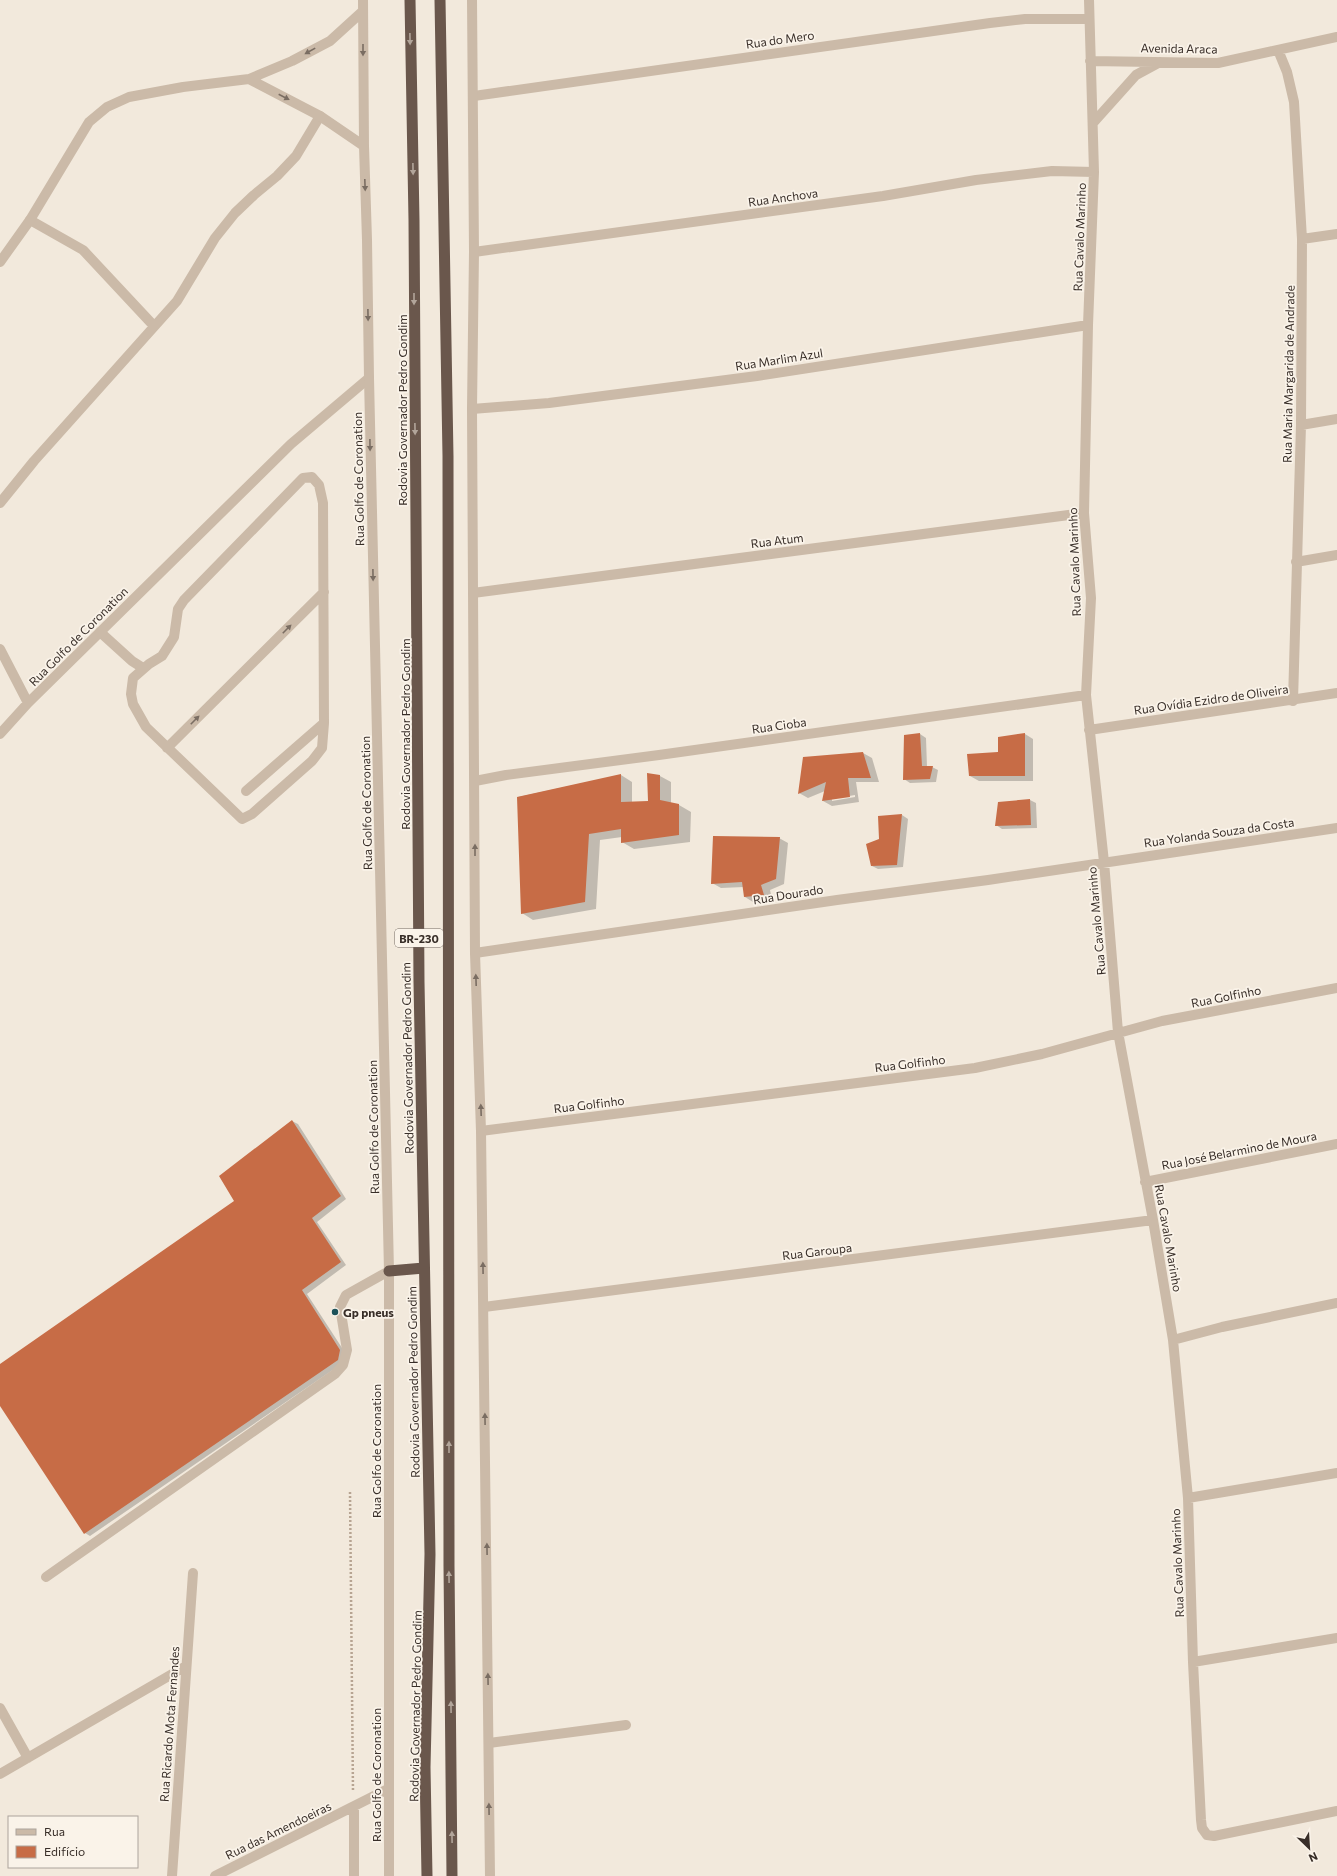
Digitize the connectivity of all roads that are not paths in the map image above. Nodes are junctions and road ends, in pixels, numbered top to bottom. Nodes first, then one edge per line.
1 (363, 0) edge
2 (410, 0) edge
3 (440, 0) edge
4 (472, 0) edge
5 (1089, 0) edge
6 (363, 11) junction
7 (1089, 19) junction
8 (1337, 38) edge
9 (1278, 50) junction
10 (1090, 61) junction
11 (1162, 61) junction
12 (249, 79) junction
13 (474, 96) junction
14 (320, 116) junction
15 (1093, 122) junction
16 (364, 146) junction
17 (1094, 172) junction
18 (30, 220) junction
19 (1337, 234) edge
20 (1302, 239) junction
21 (474, 252) junction
22 (0, 262) edge
23 (1088, 325) junction
24 (154, 326) junction
25 (369, 378) junction
26 (472, 409) junction
27 (1337, 419) edge
28 (1301, 425) junction
29 (0, 503) edge
30 (1084, 513) junction
31 (1337, 555) edge
32 (1296, 562) junction
33 (324, 592) junction
34 (473, 593) junction
35 (100, 632) junction
36 (0, 649) edge
37 (143, 668) junction
38 (1337, 693) edge
39 (1086, 695) junction
40 (1293, 701) junction
41 (28, 703) junction
42 (324, 723) junction
43 (1089, 730) junction
44 (0, 734) edge
45 (167, 748) junction
46 (475, 781) junction
47 (246, 791) dead end
48 (1337, 828) edge
49 (1104, 862) junction
50 (475, 953) junction
51 (1337, 988) edge
52 (1118, 1032) junction
53 (481, 1131) junction
54 (1337, 1144) edge
55 (1145, 1182) junction
56 (1153, 1220) junction
57 (424, 1268) junction
58 (389, 1271) junction
59 (1337, 1303) edge
60 (484, 1307) junction
61 (1173, 1340) junction
62 (1337, 1473) edge
63 (1188, 1498) junction
64 (193, 1573) dead end
65 (46, 1577) dead end
66 (1337, 1638) edge
67 (1193, 1662) junction
68 (186, 1666) junction
69 (0, 1708) edge
70 (626, 1725) dead end
71 (489, 1742) junction
72 (28, 1758) junction
73 (0, 1774) edge
74 (388, 1789) junction
75 (354, 1807) junction
76 (1337, 1811) edge
77 (172, 1876) edge
78 (215, 1876) edge
79 (354, 1876) edge
80 (389, 1876) edge
81 (427, 1876) edge
82 (452, 1876) edge
83 (490, 1876) edge

1 - 6 street, Rua Golfo de Coronation
2 -> 57 highway, Rodovia Governador Pedro Gondim / BR-230
82 -> 3 highway, BR-230
4 - 13 street
5 - 7 street, Rua Cavalo Marinho
6 -> 12 street
6 -> 16 street, Rua Golfo de Coronation
7 - 10 street, Rua Cavalo Marinho
7 - 13 street, Rua do Mero
8 - 9 street, Avenida Araca
9 - 11 street, Avenida Araca
9 - 20 street, Rua Maria Margarida de Andrade
10 - 11 street, Avenida Araca
10 - 15 street, Rua Cavalo Marinho
11 - 15 street
12 -> 14 street
12 - 18 street
13 - 21 street
14 - 16 street
14 - 24 street
15 - 17 street, Rua Cavalo Marinho
16 -> 25 street, Rua Golfo de Coronation
17 - 21 street, Rua Anchova
17 - 23 street, Rua Cavalo Marinho
18 - 22 street
18 - 24 street
19 - 20 street
20 - 28 street, Rua Maria Margarida de Andrade
21 - 26 street
23 - 26 street, Rua Marlim Azul
23 - 30 street, Rua Cavalo Marinho
24 - 29 street
25 - 35 street, Rua Golfo de Coronation
25 -> 58 street, Rua Golfo de Coronation
26 - 34 street
27 - 28 street
28 - 32 street, Rua Maria Margarida de Andrade
30 - 34 street, Rua Atum
30 - 39 street, Rua Cavalo Marinho
31 - 32 street
32 - 40 street, Rua Maria Margarida de Andrade
33 - 37 street
33 - 42 street
45 -> 33 street
34 - 46 street
35 - 37 street
35 - 41 street, Rua Golfo de Coronation
36 - 41 street
37 - 45 street
38 - 40 street, Rua Ovídia Ezidro de Oliveira
39 - 43 street, Rua Cavalo Marinho
39 - 46 street, Rua Cioba
40 - 43 street, Rua Ovídia Ezidro de Oliveira
41 - 44 street, Rua Golfo de Coronation
42 - 45 street
42 - 47 street
43 - 49 street, Rua Cavalo Marinho
50 -> 46 street
48 - 49 street, Rua Yolanda Souza da Costa
49 - 50 street, Rua Dourado
49 - 52 street, Rua Cavalo Marinho
53 -> 50 street
51 - 52 street, Rua Golfinho
52 - 53 street, Rua Golfinho
52 - 55 street, Rua Cavalo Marinho
60 -> 53 street
54 - 55 street, Rua José Belarmino de Moura
55 - 56 street, Rua Cavalo Marinho
56 - 60 street, Rua Garoupa
56 - 61 street, Rua Cavalo Marinho
57 - 58 highway
57 - 81 highway, Rodovia Governador Pedro Gondim / BR-230
58 - 65 street
58 - 74 street, Rua Golfo de Coronation
59 - 61 street
71 -> 60 street
61 - 63 street, Rua Cavalo Marinho
62 - 63 street
63 - 67 street, Rua Cavalo Marinho
64 - 68 street, Rua Ricardo Mota Fernandes
66 - 67 street
67 - 76 street, Rua Cavalo Marinho
68 - 72 street
68 - 77 street, Rua Ricardo Mota Fernandes
69 - 72 street
70 - 71 street
83 -> 71 street
72 - 73 street
74 - 75 street, Rua das Amendoeiras
74 - 80 street, Rua Golfo de Coronation
75 - 78 street, Rua das Amendoeiras
75 - 79 street

